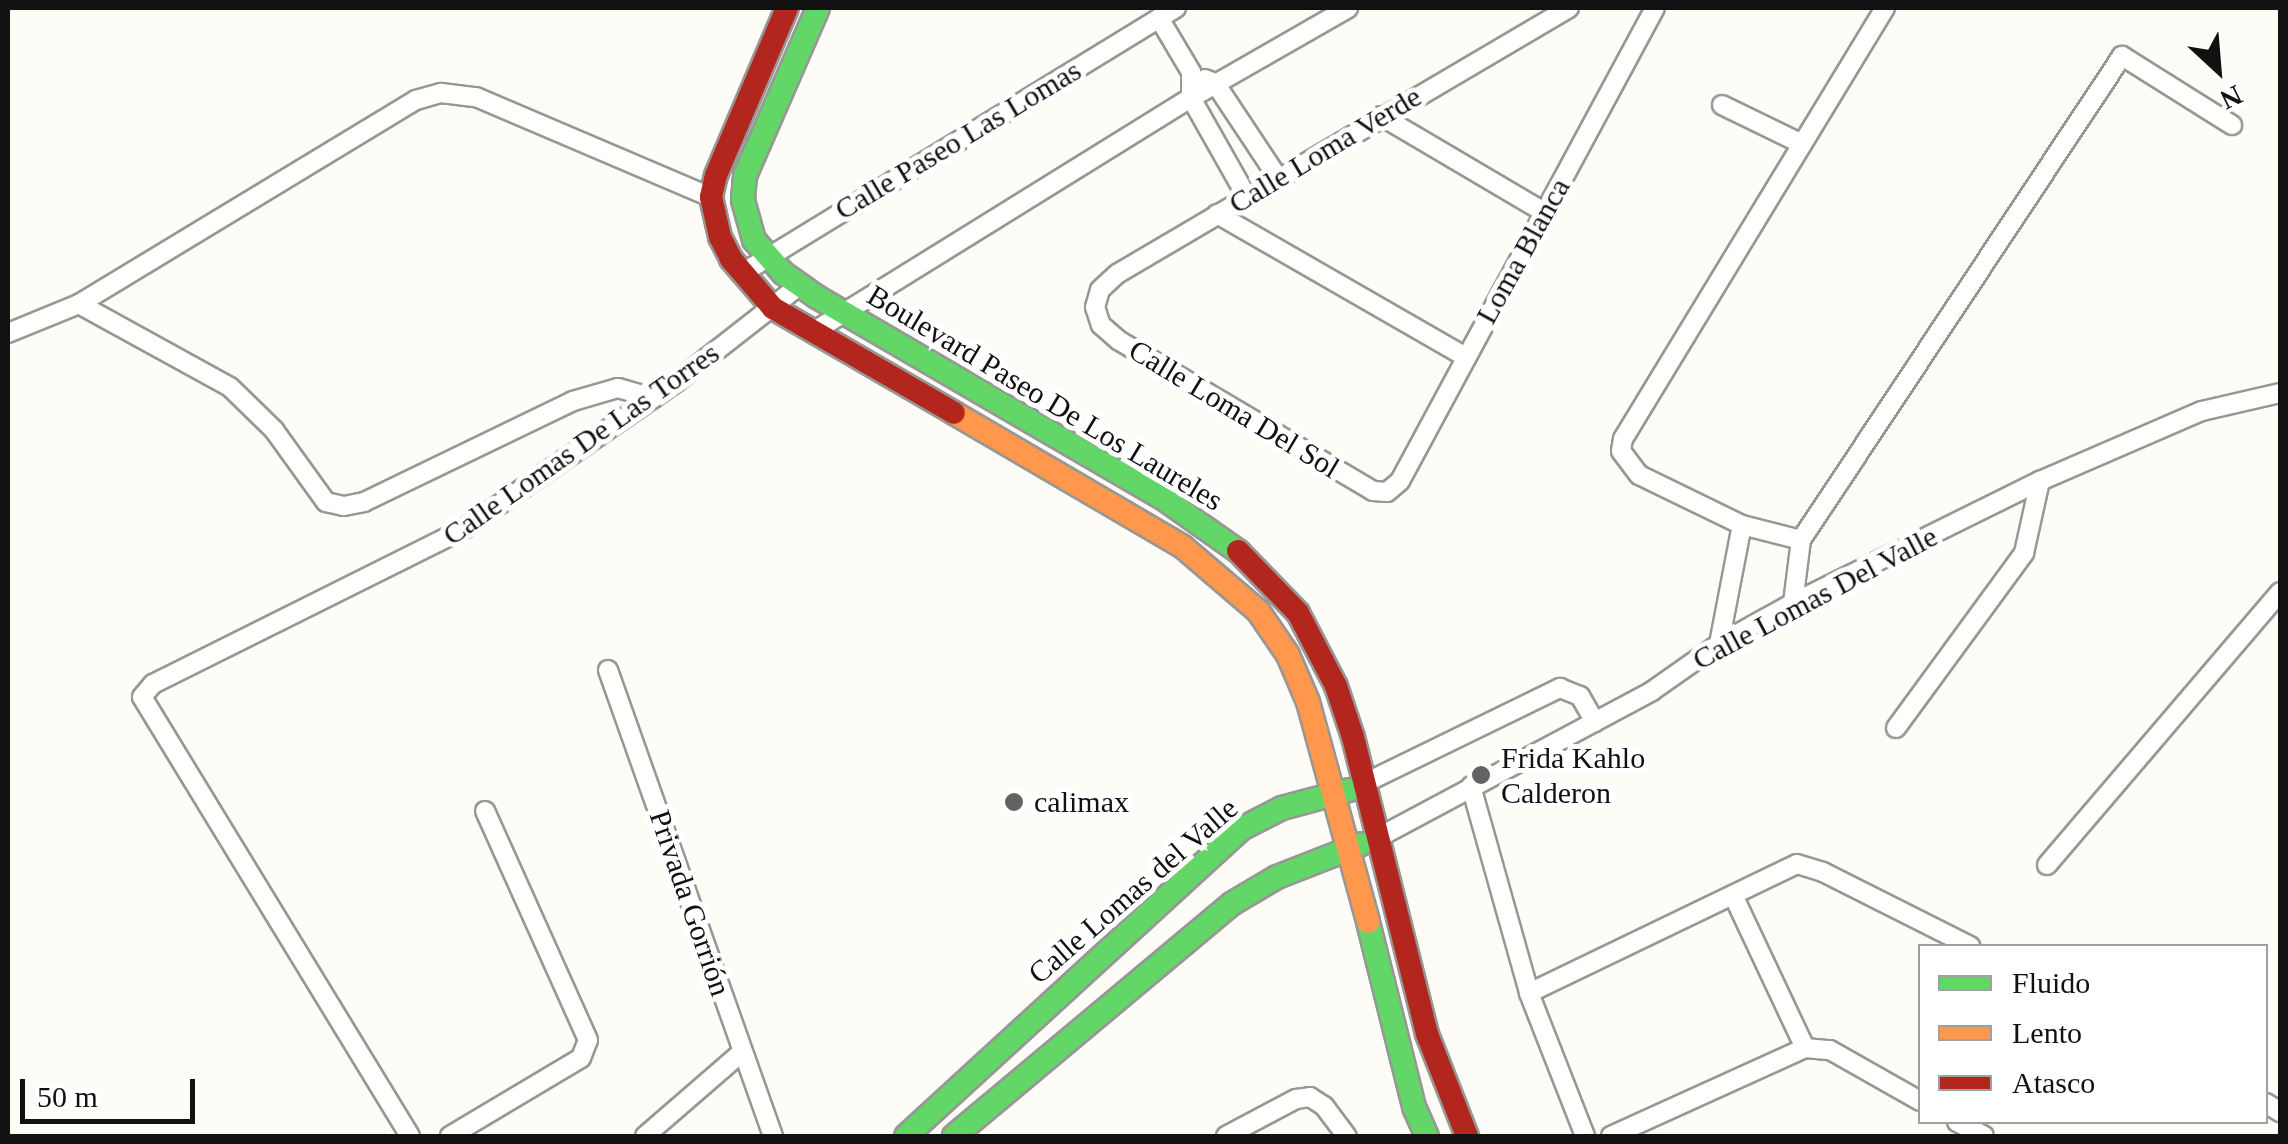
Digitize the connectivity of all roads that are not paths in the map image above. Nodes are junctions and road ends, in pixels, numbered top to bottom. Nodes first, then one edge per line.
1 (787, 8) edge
2 (818, 8) edge
3 (1348, 8) edge
4 (1569, 8) edge
5 (1655, 8) edge
6 (1885, 8) edge
7 (1167, 13) edge
8 (1191, 72) junction
9 (1214, 84) junction
10 (1191, 98) junction
11 (1722, 104) dead end
12 (1381, 116) junction
13 (2232, 125) dead end
14 (1802, 144) junction
15 (1278, 178) junction
16 (1247, 196) junction
17 (712, 197) junction
18 (1546, 213) junction
19 (1216, 214) junction
20 (768, 257) junction
21 (741, 274) junction
22 (799, 286) junction
23 (79, 304) junction
24 (773, 308) junction
25 (1095, 308) joint
26 (842, 312) junction
27 (812, 332) junction
28 (8, 333) edge
29 (1464, 356) junction
30 (2280, 393) edge
31 (654, 398) junction
32 (2040, 481) junction
33 (1387, 492) joint
34 (1742, 525) junction
35 (1802, 540) junction
36 (2280, 592) edge
37 (1793, 603) junction
38 (1719, 644) junction
39 (608, 670) dead end
40 (1595, 722) junction
41 (1896, 728) dead end
42 (1367, 782) junction
43 (1472, 786) junction
44 (1336, 795) junction
45 (485, 811) dead end
46 (1381, 836) junction
47 (1348, 849) junction
48 (2047, 865) dead end
49 (1733, 895) junction
50 (1966, 944) edge
51 (1529, 993) junction
52 (1805, 1048) junction
53 (742, 1052) junction
54 (1918, 1100) edge
55 (1961, 1124) edge
56 (410, 1136) edge
57 (450, 1136) edge
58 (645, 1136) edge
59 (772, 1136) edge
60 (906, 1136) edge
61 (954, 1136) edge
62 (1226, 1136) edge
63 (1347, 1136) edge
64 (1426, 1136) edge
65 (1466, 1136) edge
66 (1585, 1136) edge
67 (1611, 1136) edge
68 (1984, 1136) edge

1 - 17 street
2 - 20 street, Boulevard Paseo De Los Laureles
3 - 9 street
4 - 12 street, Calle Loma Verde
5 - 18 street, Loma Blanca
6 - 14 street
7 - 8 street
7 - 20 street, Calle Paseo Las Lomas
8 - 9 street
8 - 10 street
9 - 10 street
9 - 15 street
10 - 16 street
10 - 26 street
11 - 14 street
12 - 15 street, Calle Loma Verde
12 - 18 street
13 - 35 street
14 - 34 street
15 - 16 street, Calle Loma Verde
16 - 19 street, Calle Loma Verde
17 - 21 street, Boulevard Paseo De Los Laureles
17 - 23 street
18 - 29 street, Loma Blanca
19 - 25 street, Calle Loma Verde
19 - 29 street
20 - 21 street, Calle Paseo Las Lomas
20 - 22 street, Boulevard Paseo De Los Laureles
21 - 24 street, Boulevard Paseo De Los Laureles
22 - 24 street, Calle Lomas De Las Torres
22 - 26 street, Boulevard Paseo De Los Laureles
23 - 28 street
23 - 31 street
24 - 27 street, Boulevard Paseo De Los Laureles
24 - 31 street, Calle Lomas De Las Torres
25 - 33 street, Calle Loma Del Sol
26 - 27 street
26 - 42 street, Boulevard Paseo De Los Laureles
27 - 44 street, Boulevard Paseo De Los Laureles
29 - 33 street, Loma Blanca
30 - 32 street, Calle Lomas Del Valle
31 - 56 street, Calle Lomas De Las Torres
32 - 37 street, Calle Lomas Del Valle
32 - 41 street
34 - 35 street
34 - 38 street
35 - 37 street
36 - 48 street
37 - 38 street, Calle Lomas Del Valle
38 - 40 street, Calle Lomas Del Valle
39 - 53 street, Privada Gorrión
40 - 42 street, Calle Lomas del Valle
40 - 43 street
42 - 44 street, Calle Lomas del Valle
42 - 46 street, Boulevard Paseo De Los Laureles
43 - 46 street
43 - 51 street
44 - 47 street, Boulevard Paseo De Los Laureles
44 - 60 street, Calle Lomas del Valle
45 - 57 street
46 - 47 street
46 - 65 street, Boulevard Paseo De Los Laureles
47 - 61 street
47 - 64 street, Boulevard Paseo De Los Laureles
49 - 50 street
49 - 51 street
49 - 52 street
51 - 66 street
52 - 54 street
52 - 67 street
53 - 58 street
53 - 59 street, Privada Gorrión
55 - 68 street
62 - 63 street

